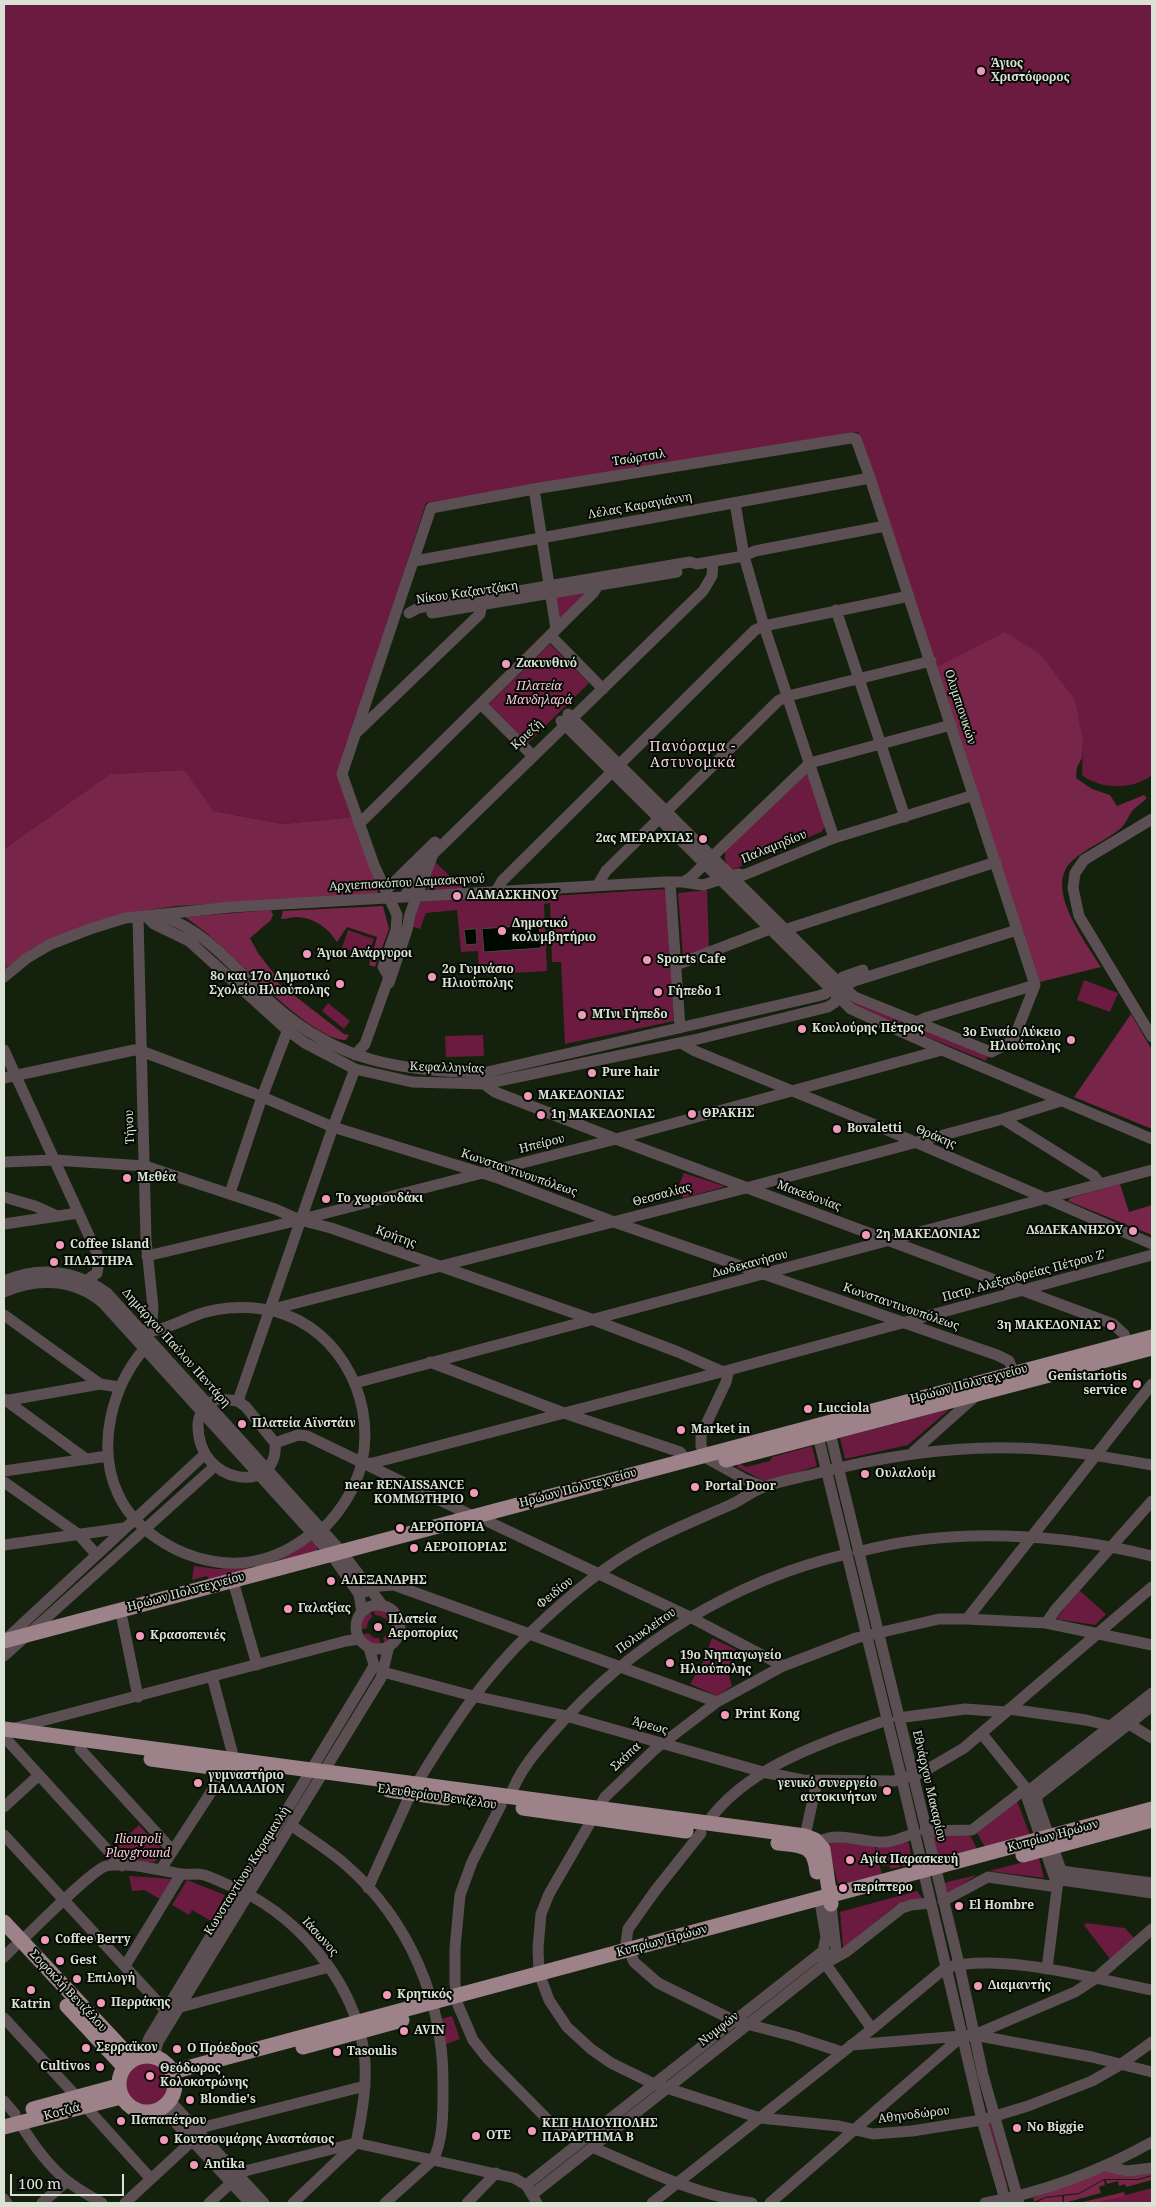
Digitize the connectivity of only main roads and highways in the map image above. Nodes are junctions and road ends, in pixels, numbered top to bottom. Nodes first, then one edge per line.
1 (1152, 1337) edge
2 (1152, 1348) edge
3 (710, 1459) junction
4 (339, 1556) junction
5 (6, 1646) edge
6 (6, 1734) edge
7 (230, 1764) junction
8 (1152, 1809) edge
9 (1152, 1820) edge
10 (704, 1828) junction
11 (1047, 1843) junction
12 (826, 1902) junction
13 (4, 1922) edge
14 (11, 1945) edge
15 (138, 2060) junction
16 (174, 2076) junction
17 (120, 2091) junction
18 (13, 2118) edge
19 (4, 2127) edge

1 - 3 main road, Ηρώων Πολυτεχνείου
2 - 3 main road, Ηρώων Πολυτεχνείου
3 - 4 main road, Ηρώων Πολυτεχνείου
3 - 4 main road, Ηρώων Πολυτεχνείου
4 - 5 main road, Ηρώων Πολυτεχνείου
4 - 5 main road, Ηρώων Πολυτεχνείου
6 - 7 main road, Ελευθερίου Βενιζέλου
6 - 7 main road, Ελευθερίου Βενιζέλου
7 - 10 main road, Ελευθερίου Βενιζέλου
8 - 11 main road, Κυπρίων Ηρώων
9 - 11 main road, Κυπρίων Ηρώων
10 - 12 main road, Ελευθερίου Βενιζέλου
10 - 12 main road, Ελευθερίου Βενιζέλου
11 - 12 main road, Κυπρίων Ηρώων
12 - 16 main road, Κυπρίων Ηρώων
13 - 14 main road, Σοφοκλή Βενιζέλου
14 - 15 main road, Σοφοκλή Βενιζέλου
15 - 16 main road
15 - 17 main road
16 - 17 main road
17 - 18 main road, Κοτζιά
18 - 19 main road, Κοτζιά

